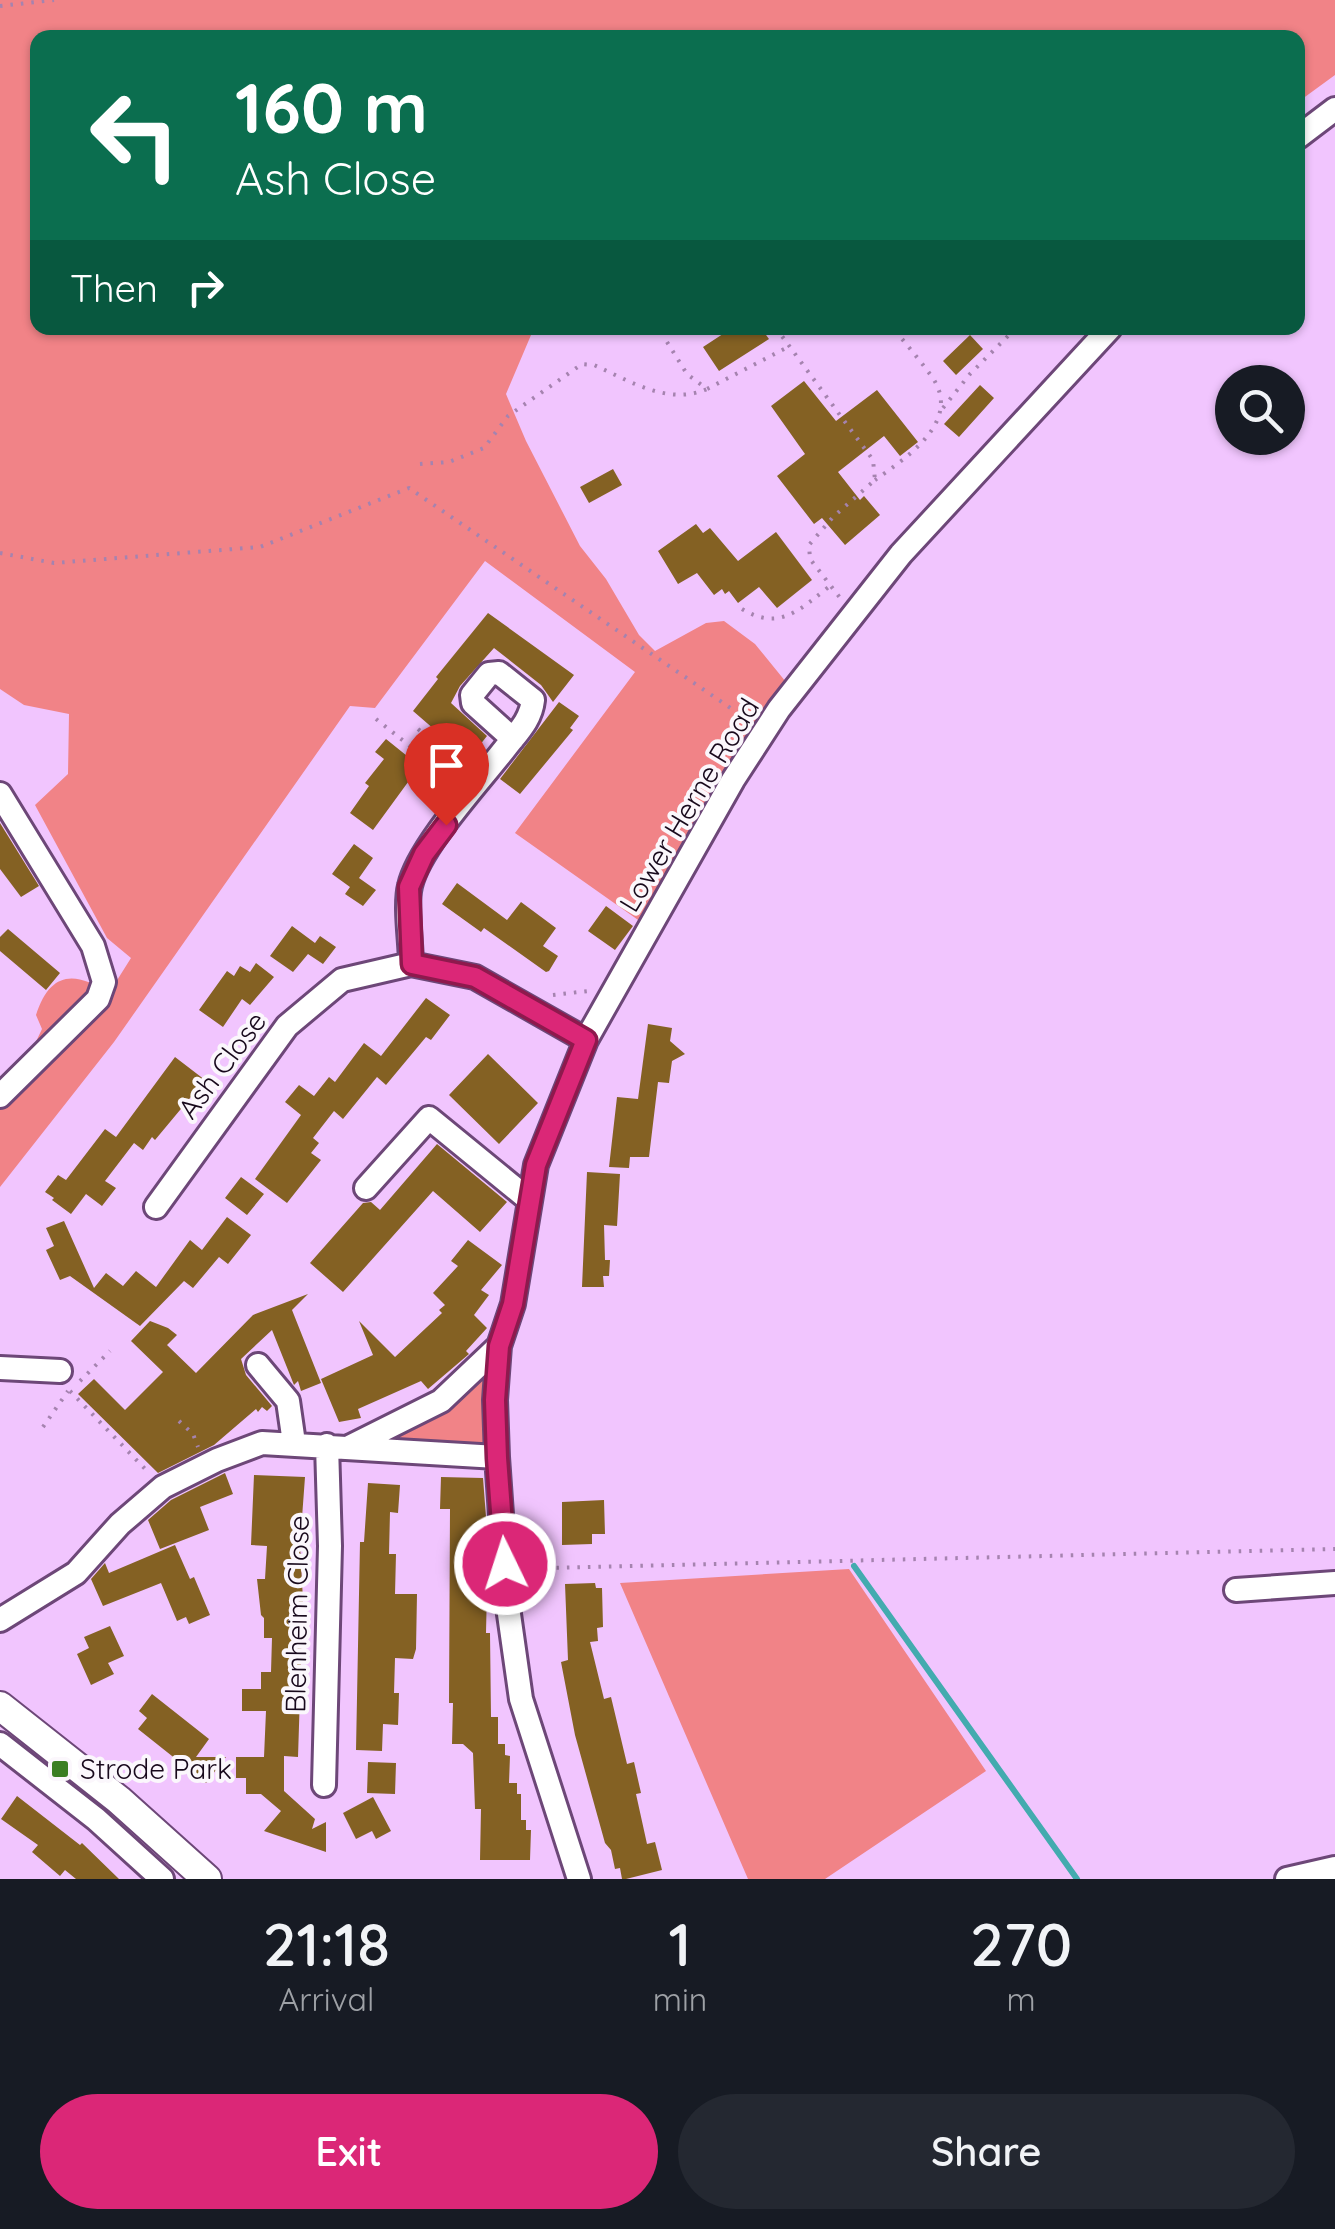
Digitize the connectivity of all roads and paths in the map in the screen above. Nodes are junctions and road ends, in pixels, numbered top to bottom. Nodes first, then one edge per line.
1 (54, 0) edge
2 (0, 6) edge
3 (1335, 109) edge
4 (1305, 132) edge
5 (780, 335) edge
6 (899, 335) edge
7 (1007, 335) edge
8 (1104, 335) edge
9 (667, 342) dead end
10 (788, 347) junction
11 (707, 390) junction
12 (940, 412) junction
13 (420, 464) dead end
14 (875, 480) junction
15 (0, 553) edge
16 (830, 586) junction
17 (742, 609) dead end
18 (855, 612) junction
19 (376, 719) dead end
20 (418, 729) dead end
21 (764, 731) junction
22 (512, 739) dead end
23 (464, 766) dead end
24 (440, 770) dead end
25 (0, 794) edge
26 (412, 964) junction
27 (630, 964) junction
28 (548, 995) dead end
29 (586, 1040) junction
30 (0, 1096) edge
31 (366, 1188) dead end
32 (528, 1198) junction
33 (156, 1207) dead end
34 (499, 1346) junction
35 (110, 1351) dead end
36 (258, 1365) dead end
37 (0, 1368) edge
38 (64, 1382) junction
39 (179, 1421) dead end
40 (43, 1427) dead end
41 (294, 1443) junction
42 (339, 1445) junction
43 (497, 1458) junction
44 (209, 1464) junction
45 (163, 1487) junction
46 (1335, 1549) edge
47 (505, 1564) junction
48 (1335, 1582) edge
49 (1236, 1590) dead end
50 (0, 1620) edge
51 (0, 1706) edge
52 (0, 1744) edge
53 (324, 1785) dead end
54 (1335, 1868) edge
55 (162, 1879) edge
56 (207, 1879) edge
57 (580, 1879) edge
58 (1286, 1879) edge

1 - 2 path
3 - 4 street
5 - 10 path
6 - 12 path
7 - 12 path
8 - 18 street, Lower Herne Road
9 - 11 path
10 - 11 path
10 - 14 path
11 - 13 path
12 - 14 path
14 - 16 path
15 - 21 path
16 - 17 path
16 - 18 path
18 - 21 street, Lower Herne Road
19 - 24 path
20 - 23 path
21 - 27 street, Lower Herne Road
22 - 26 street
25 - 30 street
26 - 29 street, Ash Close
26 - 33 street, Ash Close
27 - 28 path
27 - 29 street, Lower Herne Road
29 - 32 street, Lower Herne Road
31 - 32 street
32 - 34 street, Lower Herne Road
34 - 42 street, Lower Herne Road
34 - 43 street, Lower Herne Road
35 - 38 path
36 - 41 street
37 - 38 street
38 - 40 path
38 - 45 path
39 - 44 path
41 - 42 street, Lower Herne Road
41 - 44 street, Lower Herne Road
42 - 43 street, Lower Herne Road
42 - 53 street, Blenheim Close
43 - 47 street, Lower Herne Road
44 - 45 street, Lower Herne Road
45 - 50 street, Lower Herne Road
46 - 47 path
47 - 57 street, Lower Herne Road
48 - 49 street
51 - 56 main road
52 - 55 street
54 - 58 street

